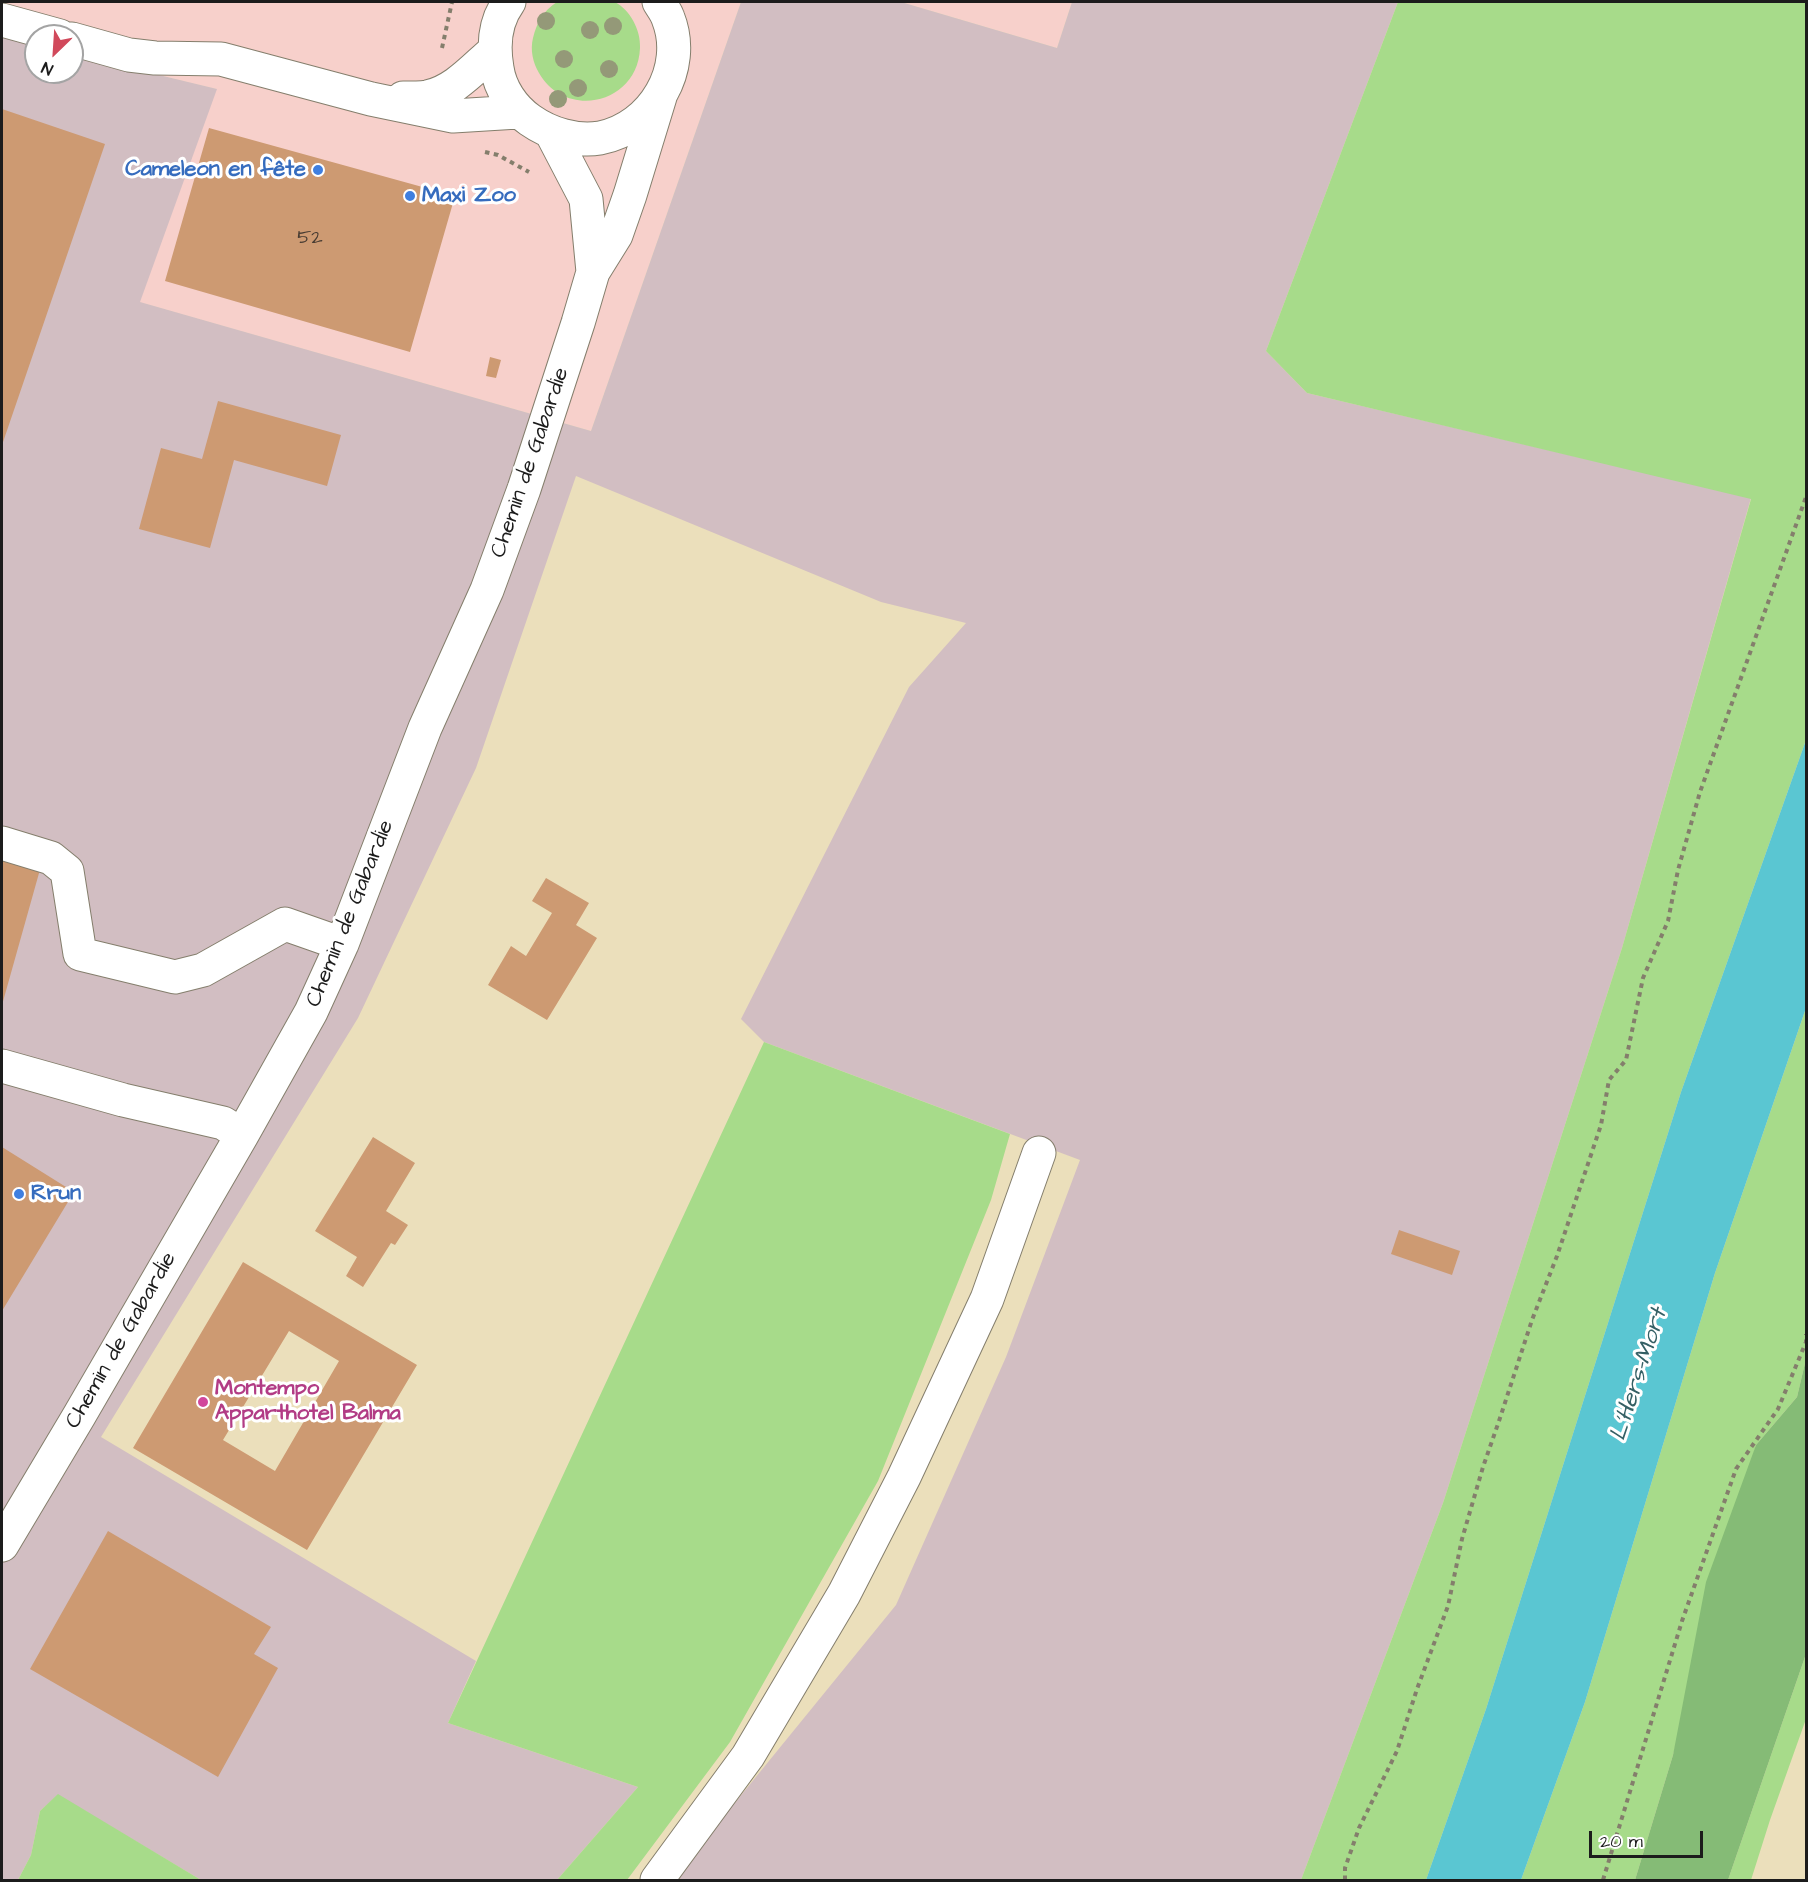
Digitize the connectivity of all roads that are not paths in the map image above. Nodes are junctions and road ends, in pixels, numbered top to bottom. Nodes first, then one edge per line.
1 (506, 2) edge
2 (668, 7) edge
3 (2, 20) edge
4 (24, 26) edge
5 (84, 42) edge
6 (494, 51) junction
7 (660, 97) junction
8 (371, 99) junction
9 (518, 112) junction
10 (551, 132) junction
11 (593, 272) junction
12 (2, 843) edge
13 (342, 944) junction
14 (2, 1066) edge
15 (242, 1135) junction
16 (1039, 1153) dead end
17 (14, 1498) edge
18 (2, 1545) edge
19 (657, 1881) edge

1 - 6 street
2 - 7 street, Chemin de Gabardie
3 - 4 street
5 - 8 street
6 - 8 street
6 - 9 street
7 - 10 street
7 - 11 street, Chemin de Gabardie
8 - 9 street
9 - 10 street
10 - 11 street, Chemin de Gabardie
11 - 13 street, Chemin de Gabardie
12 - 13 street
13 - 15 street, Chemin de Gabardie
14 - 15 street
15 - 17 street, Chemin de Gabardie
16 - 19 street
17 - 18 street, Chemin de Gabardie

